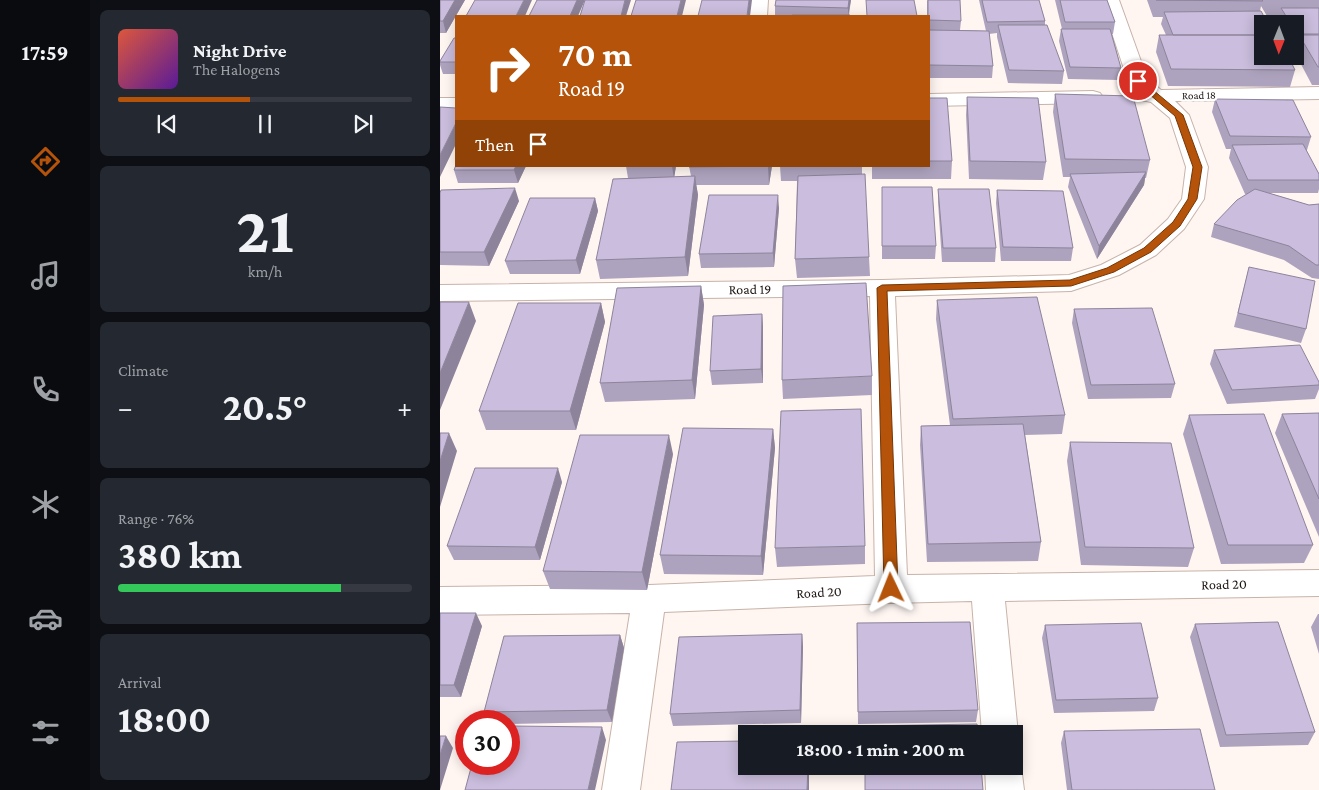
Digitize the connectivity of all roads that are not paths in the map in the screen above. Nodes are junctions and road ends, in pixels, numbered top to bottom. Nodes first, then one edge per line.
1 (759, 0) edge
2 (1110, 0) edge
3 (758, 15) edge
4 (1319, 93) edge
5 (1156, 96) junction
6 (930, 100) edge
7 (440, 104) edge
8 (455, 104) edge
9 (882, 288) junction
10 (440, 293) edge
11 (1319, 583) edge
12 (987, 587) junction
13 (891, 588) junction
14 (649, 599) junction
15 (440, 601) edge
16 (999, 725) edge
17 (1004, 775) edge
18 (621, 790) edge
19 (1006, 790) edge

1 - 3 street
2 - 5 street, Road 19
4 - 5 street, Road 18
5 - 6 street, Road 18
5 - 9 street, Road 19
7 - 8 street
9 - 10 street, Road 19
9 - 13 street
11 - 12 street, Road 20
12 - 13 street, Road 20
12 - 16 street
13 - 14 street, Road 20
14 - 15 street, Road 20
14 - 18 street
17 - 19 street

